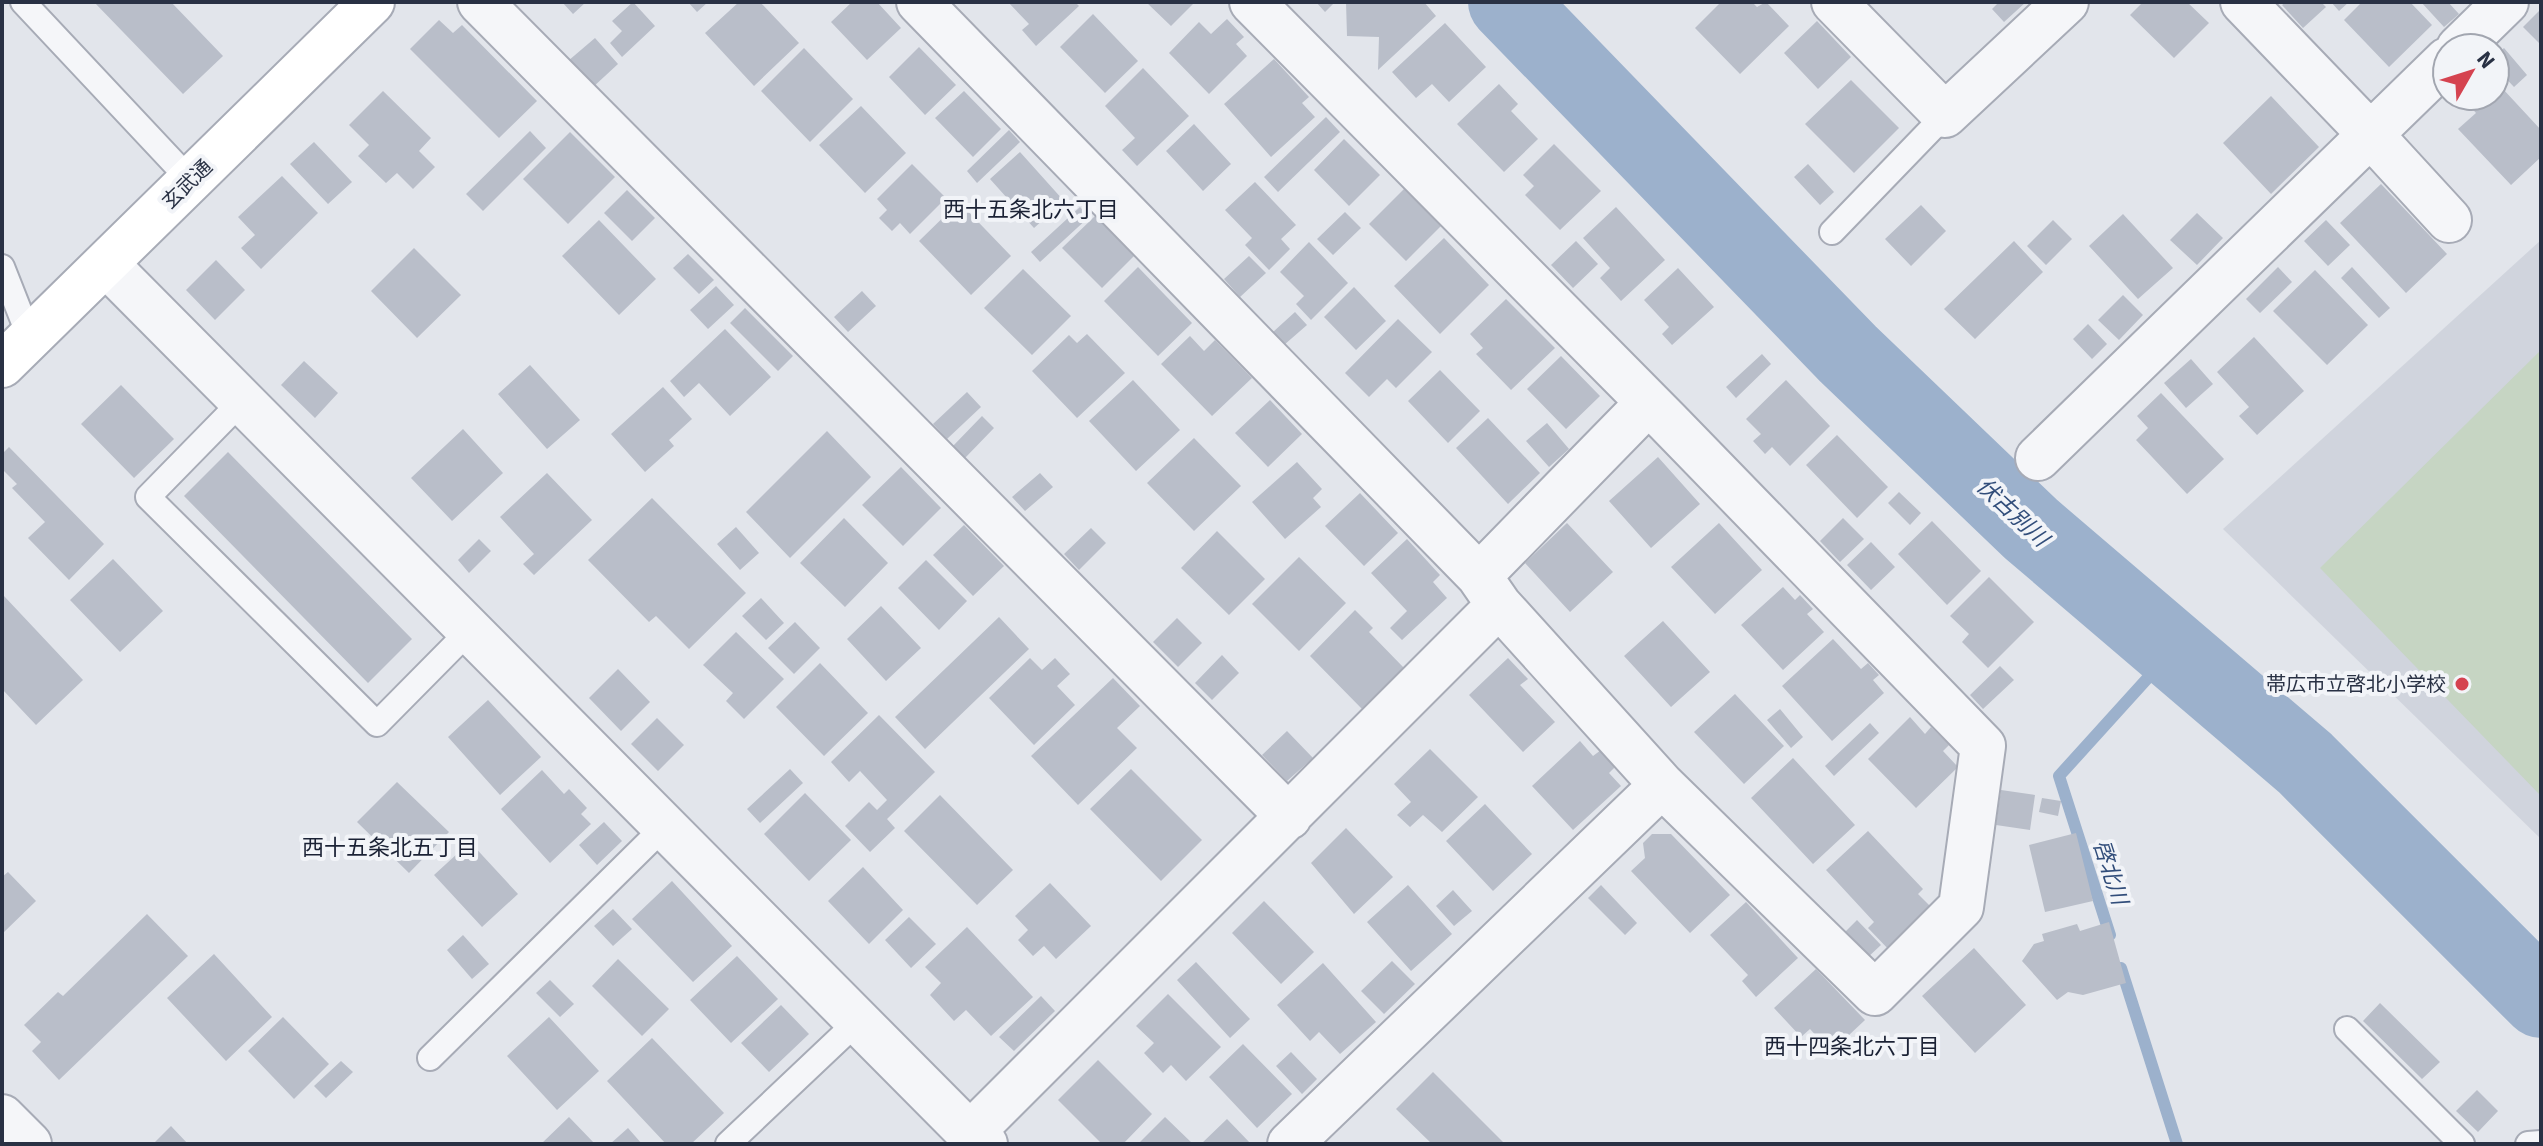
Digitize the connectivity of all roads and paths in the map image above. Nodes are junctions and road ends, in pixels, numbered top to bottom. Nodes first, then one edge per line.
1 (23, 2) edge
2 (372, 2) edge
3 (480, 2) edge
4 (919, 2) edge
5 (1252, 2) edge
6 (1834, 2) edge
7 (2066, 2) edge
8 (2243, 2) edge
9 (2506, 2) edge
10 (2475, 32) edge
11 (2431, 75) edge
12 (1945, 115) junction
13 (2370, 134) junction
14 (191, 181) junction
15 (2449, 220) dead end
16 (1832, 232) dead end
17 (106, 264) junction
18 (2, 267) edge
19 (16, 352) edge
20 (242, 401) junction
21 (1648, 403) junction
22 (2038, 458) dead end
23 (1489, 590) junction
24 (470, 630) junction
25 (1662, 785) junction
26 (1289, 817) junction
27 (665, 826) junction
28 (858, 1021) junction
29 (2347, 1029) dead end
30 (430, 1058) dead end
31 (2, 1117) edge
32 (978, 1139) edge
33 (2541, 1143) edge
34 (29, 1144) edge
35 (728, 1144) edge
36 (1290, 1144) edge
37 (2462, 1144) edge
38 (2528, 1144) edge

1 - 14 lane
2 - 14 street, 玄武通
3 - 26 street
4 - 23 street
5 - 21 street
6 - 12 street
7 - 12 street
8 - 13 street
9 - 10 street
11 - 13 street
12 - 16 lane
13 - 15 street
13 - 22 street
14 - 17 street, 玄武通
17 - 19 street, 玄武通
17 - 20 street
18 - 19 lane
20 - 24 street
20 - 24 lane
21 - 23 street
21 - 25 street
23 - 25 street
23 - 26 street
24 - 27 street
25 - 36 street
26 - 32 street
27 - 28 street
27 - 30 lane
28 - 32 street
28 - 35 lane
29 - 37 lane
31 - 34 street
33 - 38 lane

